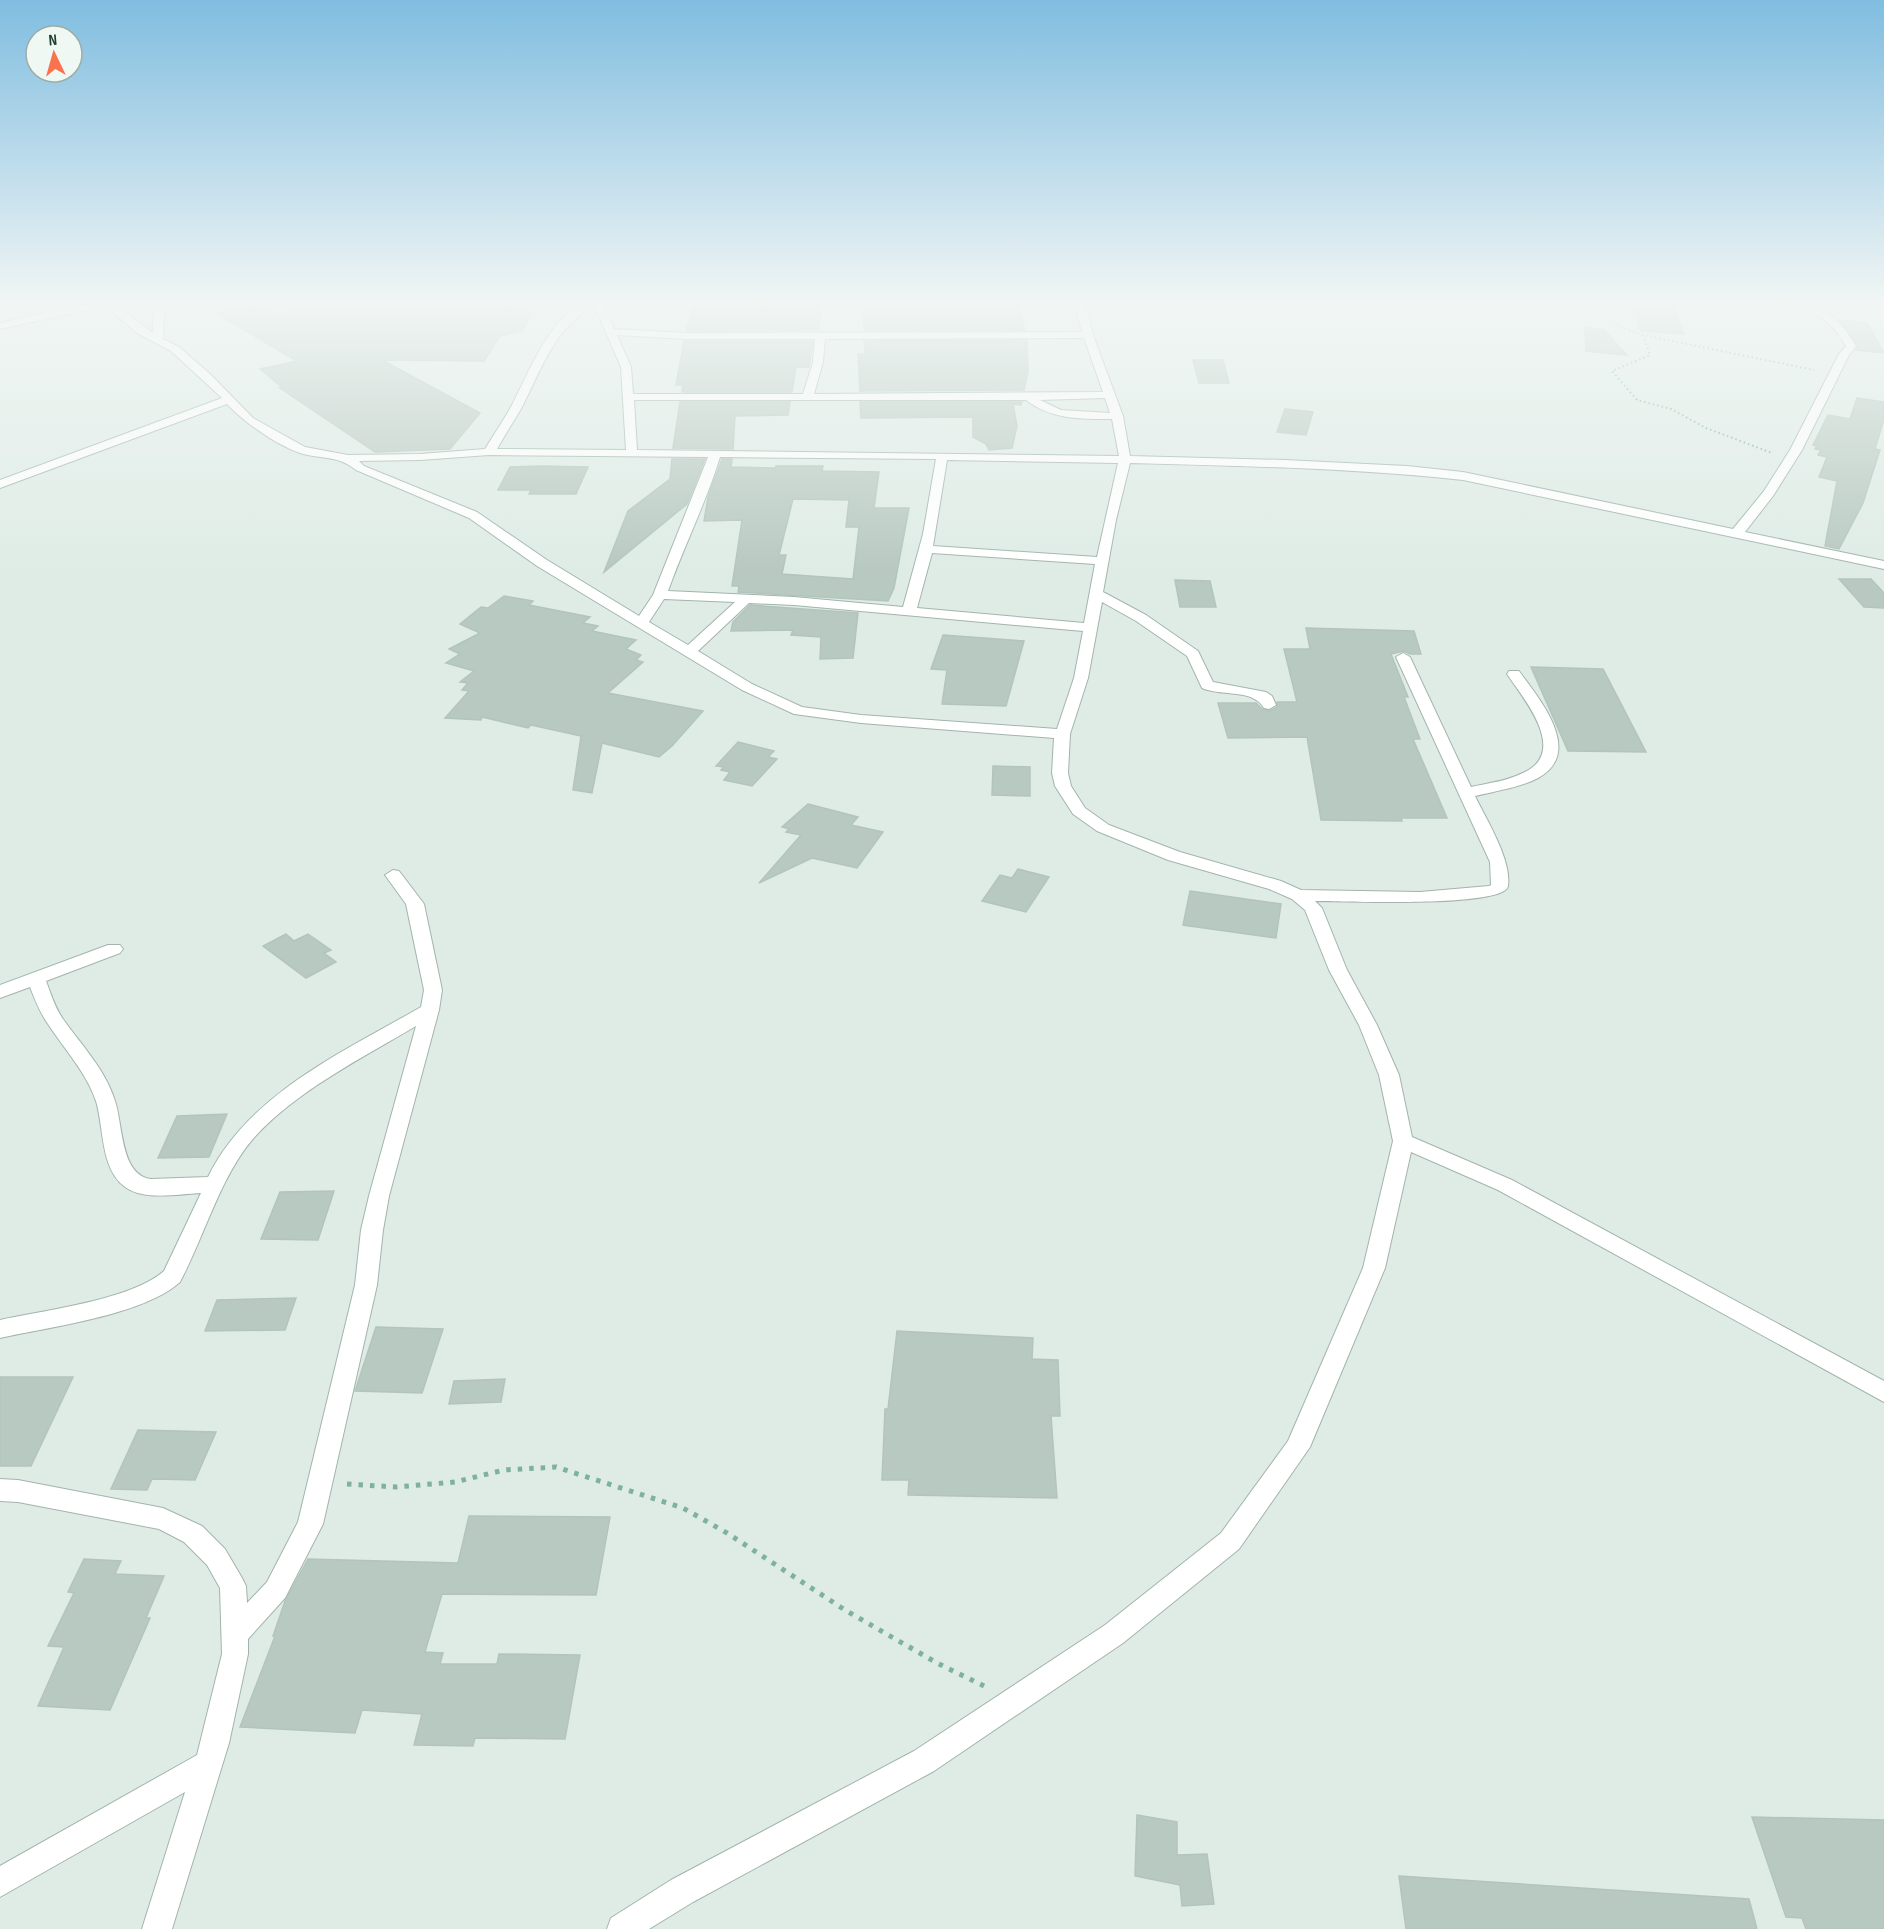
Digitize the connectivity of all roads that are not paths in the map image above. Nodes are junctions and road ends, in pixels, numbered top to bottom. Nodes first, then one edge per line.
1 (221, 391) edge
2 (524, 391) edge
3 (627, 391) edge
4 (809, 391) edge
5 (1109, 391) edge
6 (1827, 391) edge
7 (1110, 395) junction
8 (808, 396) junction
9 (627, 397) junction
10 (1029, 397) junction
11 (230, 399) junction
12 (1117, 416) junction
13 (489, 452) junction
14 (632, 453) junction
15 (715, 454) junction
16 (942, 456) junction
17 (348, 458) junction
18 (1125, 459) junction
19 (0, 484) edge
20 (1737, 533) junction
21 (928, 549) junction
22 (1102, 561) junction
23 (1884, 565) edge
24 (1096, 593) junction
25 (660, 595) junction
26 (746, 599) junction
27 (909, 611) junction
28 (642, 622) junction
29 (1090, 628) junction
30 (690, 651) junction
31 (1404, 657) dead end
32 (1514, 674) dead end
33 (1269, 705) dead end
34 (1062, 734) junction
35 (1467, 793) junction
36 (393, 875) dead end
37 (1298, 895) junction
38 (114, 949) dead end
39 (36, 980) junction
40 (0, 992) edge
41 (430, 1010) junction
42 (1403, 1141) junction
43 (216, 1184) junction
44 (0, 1329) edge
45 (1884, 1392) edge
46 (0, 1490) edge
47 (235, 1634) junction
48 (208, 1764) junction
49 (0, 1882) edge
50 (157, 1929) edge
51 (622, 1929) edge

1 - 11 street
2 - 13 street
3 - 9 street
4 - 8 street
5 - 7 street
6 - 20 street
7 - 10 street
7 - 12 street
8 - 9 street
8 - 10 street
9 - 14 street
10 - 12 street
11 - 17 street
11 - 19 street
12 - 18 street
13 - 14 street
13 - 17 street
14 - 15 street
15 - 16 street
15 - 25 street
16 - 18 street
16 - 21 street
17 - 28 street
18 - 20 street
18 - 22 street
20 - 23 street
21 - 22 street
21 - 27 street
22 - 24 street
24 - 29 street
24 - 33 street
25 - 26 street
25 - 28 street
26 - 27 street
26 - 30 street
27 - 29 street
28 - 30 street
29 - 34 street
30 - 34 street
31 - 35 street
32 - 35 street
34 - 37 street
35 - 37 street
36 - 41 street
37 - 42 street
38 - 39 street
39 - 40 street
39 - 43 street
41 - 43 street
41 - 47 street
42 - 45 street
42 - 51 street
43 - 44 street
46 - 47 street
47 - 48 street
48 - 49 street
48 - 50 street

